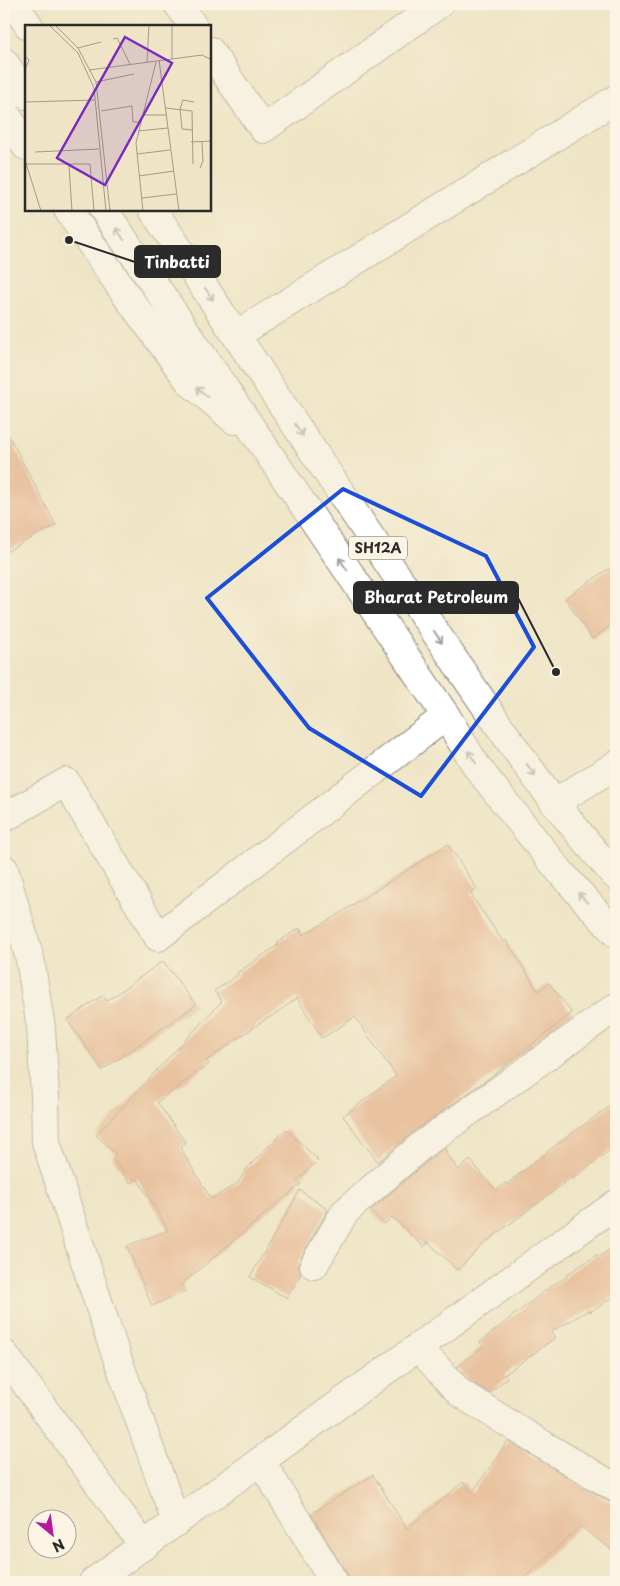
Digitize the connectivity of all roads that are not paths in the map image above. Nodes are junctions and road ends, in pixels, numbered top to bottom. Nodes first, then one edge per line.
1 (14, 4) edge
2 (178, 4) edge
3 (439, 4) edge
4 (28, 25) edge
5 (192, 25) edge
6 (211, 52) edge
7 (4, 62) edge
8 (25, 94) edge
9 (616, 99) edge
10 (4, 111) edge
11 (25, 144) edge
12 (69, 211) edge
13 (105, 211) edge
14 (154, 211) edge
15 (236, 334) junction
16 (265, 448) junction
17 (446, 716) junction
18 (616, 765) edge
19 (554, 803) junction
20 (4, 818) edge
21 (4, 869) edge
22 (616, 876) edge
23 (9, 906) edge
24 (616, 934) edge
25 (616, 1008) edge
26 (616, 1204) edge
27 (314, 1265) dead end
28 (418, 1347) junction
29 (4, 1354) edge
30 (261, 1460) junction
31 (616, 1488) edge
32 (176, 1522) junction
33 (144, 1546) junction
34 (93, 1582) edge
35 (334, 1582) edge

1 - 4 street
2 - 5 street
3 - 6 street
7 - 8 street
9 - 15 street
10 - 11 street
16 -> 12 street, SH12A
16 -> 13 street, SH12A
14 -> 15 street, SH12A
15 -> 19 street, SH12A
17 -> 16 street, SH12A
17 - 20 street
24 -> 17 street, SH12A
18 - 19 street
19 - 22 street, SH12A
21 - 23 street
23 - 32 street
25 - 27 street
26 - 28 street
28 - 30 street
28 - 31 street
29 - 33 street
30 - 32 street
30 - 35 street
32 - 33 street
33 - 34 street

